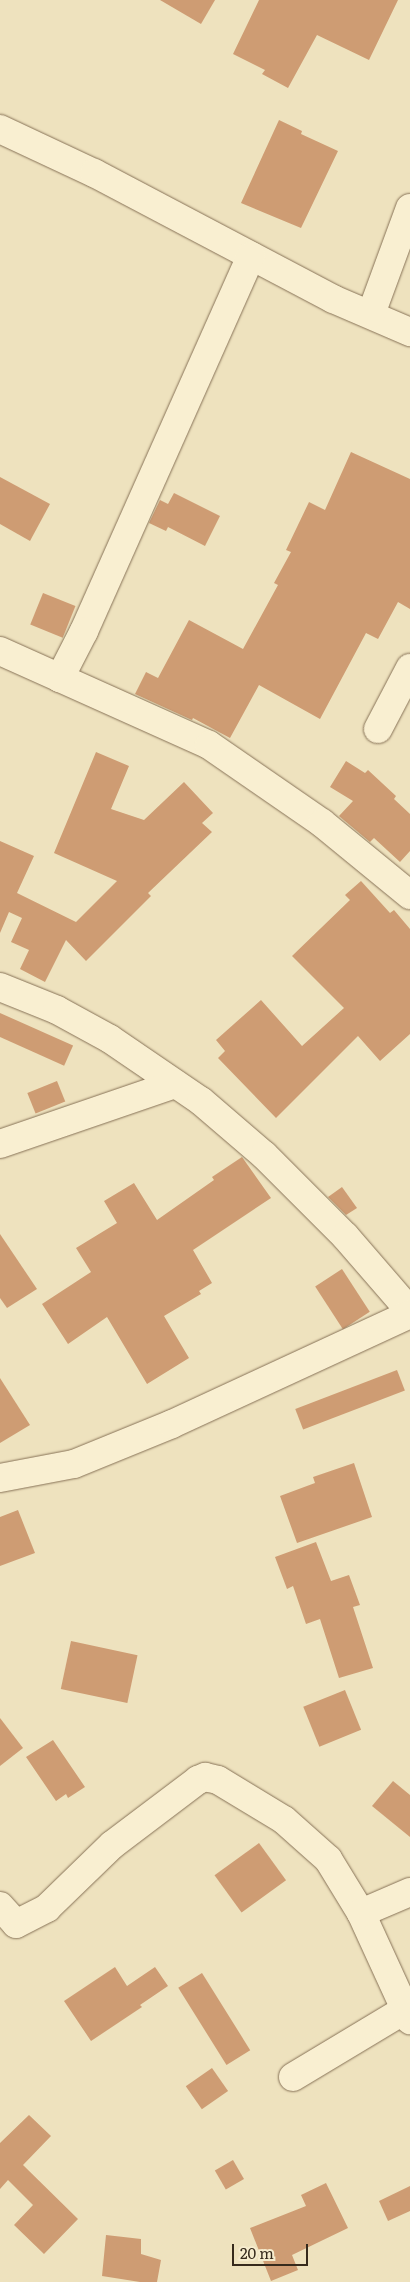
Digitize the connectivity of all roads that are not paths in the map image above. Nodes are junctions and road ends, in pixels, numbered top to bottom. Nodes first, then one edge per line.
1 (0, 129) edge
2 (410, 208) edge
3 (251, 256) junction
4 (370, 314) junction
5 (410, 332) edge
6 (0, 651) edge
7 (410, 668) edge
8 (60, 678) junction
9 (378, 729) dead end
10 (410, 895) edge
11 (0, 987) edge
12 (175, 1084) junction
13 (0, 1144) edge
14 (410, 1313) edge
15 (0, 1478) edge
16 (410, 1892) edge
17 (362, 1913) junction
18 (5, 1923) edge
19 (408, 2015) edge
20 (293, 2077) dead end

1 - 3 street
2 - 4 street
3 - 4 street
3 - 8 street
4 - 5 street
6 - 8 street
7 - 9 street
8 - 10 street
11 - 12 street
12 - 13 street
12 - 14 street
14 - 15 street
16 - 17 street
17 - 18 street
17 - 19 street
19 - 20 street

